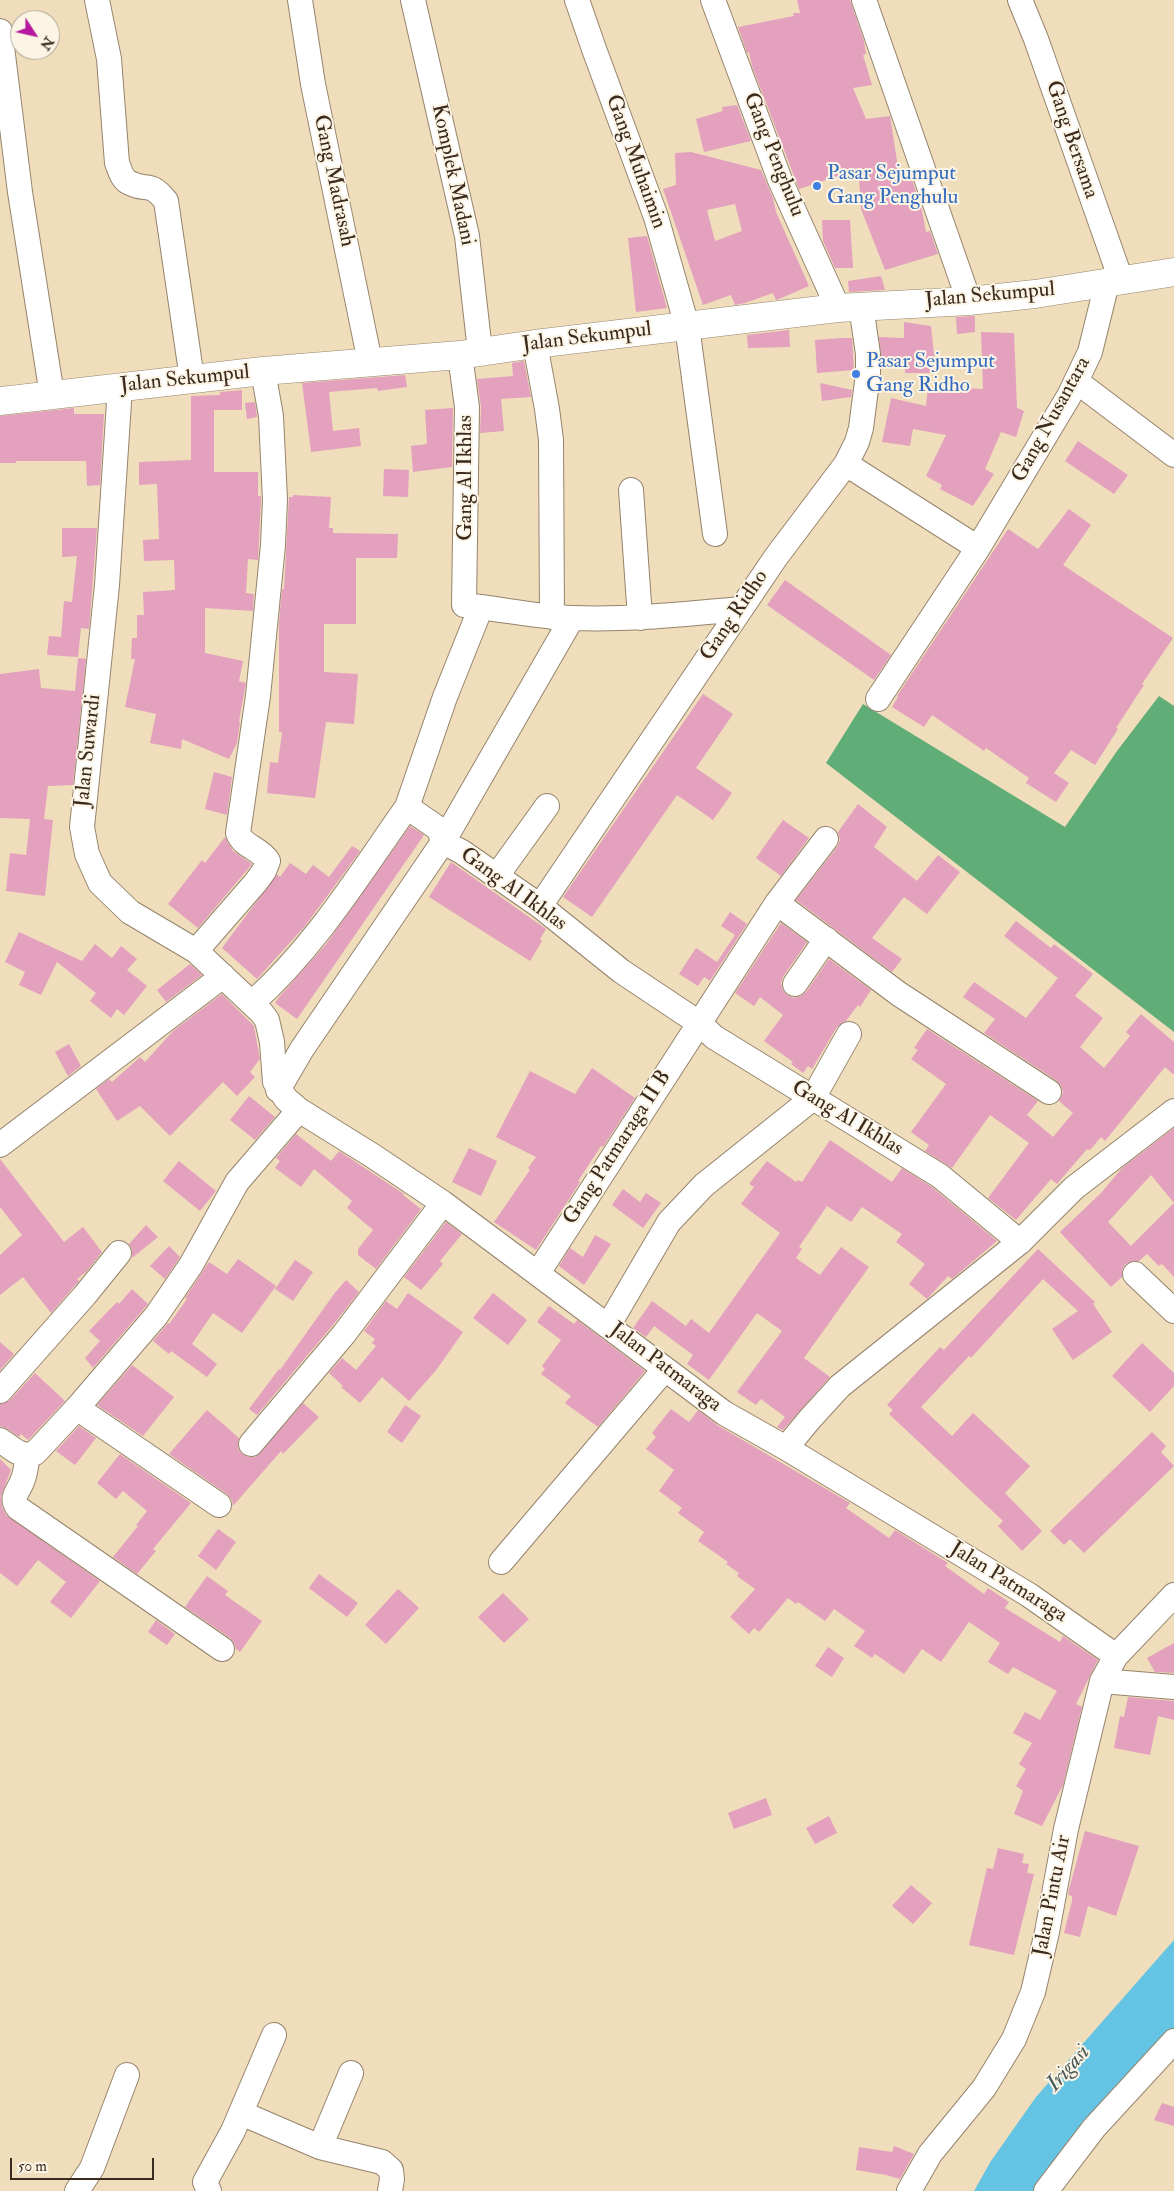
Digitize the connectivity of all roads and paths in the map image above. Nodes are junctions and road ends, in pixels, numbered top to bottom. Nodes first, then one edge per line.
1 (97, 0) edge
2 (300, 0) edge
3 (413, 0) edge
4 (577, 0) edge
5 (713, 0) edge
6 (864, 0) edge
7 (1020, 0) edge
8 (0, 31) edge
9 (1174, 272) edge
10 (1114, 282) junction
11 (969, 301) junction
12 (849, 307) junction
13 (688, 326) junction
14 (535, 344) junction
15 (470, 353) junction
16 (370, 362) junction
17 (264, 371) junction
18 (192, 379) junction
19 (1076, 381) junction
20 (120, 387) junction
21 (52, 395) junction
22 (0, 401) edge
23 (1174, 455) edge
24 (846, 464) junction
25 (631, 490) dead end
26 (715, 534) dead end
27 (978, 548) junction
28 (481, 607) junction
29 (741, 609) junction
30 (562, 617) junction
31 (640, 618) junction
32 (878, 699) dead end
33 (546, 806) dead end
34 (407, 807) junction
35 (826, 839) dead end
36 (443, 842) junction
37 (496, 877) junction
38 (777, 903) junction
39 (540, 906) junction
40 (826, 940) junction
41 (196, 951) junction
42 (223, 976) junction
43 (795, 984) dead end
44 (252, 1002) junction
45 (699, 1023) junction
46 (268, 1032) junction
47 (849, 1034) dead end
48 (302, 1049) junction
49 (278, 1090) junction
50 (1048, 1092) dead end
51 (813, 1098) junction
52 (299, 1110) junction
53 (1174, 1111) edge
54 (0, 1144) edge
55 (443, 1203) junction
56 (1020, 1242) junction
57 (119, 1253) dead end
58 (538, 1273) junction
59 (1135, 1274) dead end
60 (1174, 1311) edge
61 (608, 1326) junction
62 (664, 1370) junction
63 (0, 1391) edge
64 (77, 1408) junction
65 (0, 1440) edge
66 (251, 1444) dead end
67 (786, 1448) junction
68 (28, 1456) junction
69 (7, 1502) edge
70 (219, 1505) dead end
71 (501, 1562) dead end
72 (1174, 1595) edge
73 (222, 1649) dead end
74 (1116, 1656) junction
75 (1102, 1681) junction
76 (1174, 1687) edge
77 (274, 2035) dead end
78 (1174, 2041) edge
79 (351, 2073) dead end
80 (127, 2075) dead end
81 (241, 2113) junction
82 (320, 2147) junction
83 (78, 2191) edge
84 (209, 2191) edge
85 (390, 2191) edge
86 (909, 2191) edge
87 (1046, 2191) edge

1 - 18 street
2 - 16 street, Gang Madrasah
3 - 15 street, Komplek Madani
4 - 13 street, Gang Muhaimin
5 - 12 street, Gang Penghulu
6 - 11 street
7 - 10 street, Gang Bersama
8 - 21 street
9 - 10 main road, Jalan Sekumpul
10 - 11 main road, Jalan Sekumpul
10 - 19 street, Gang Nusantara
11 - 12 main road, Jalan Sekumpul
12 - 13 main road, Jalan Sekumpul
12 - 24 street, Gang Ridho
13 - 14 main road, Jalan Sekumpul
13 - 26 street, Gang Muhaimin
14 - 15 main road, Jalan Sekumpul
14 - 30 street
15 - 16 main road, Jalan Sekumpul
15 - 28 street, Gang Al Ikhlas
16 - 17 main road, Jalan Sekumpul
17 - 18 main road, Jalan Sekumpul
17 - 41 street
18 - 20 main road, Jalan Sekumpul
19 - 23 street
19 - 27 street, Gang Nusantara
20 - 21 main road, Jalan Sekumpul
20 - 41 street, Jalan Suwardi
21 - 22 main road, Jalan Sekumpul
24 - 27 street
24 - 29 street, Gang Ridho
25 - 31 street
27 - 32 street, Gang Nusantara
28 - 30 street
28 - 34 street
29 - 31 street
29 - 39 street, Gang Ridho
30 - 31 street
30 - 36 street
33 - 37 street
34 - 36 street, Gang Al Ikhlas
34 - 44 street
35 - 38 street, Gang Patmaraga II B
36 - 37 street, Gang Al Ikhlas
36 - 48 street
37 - 39 street, Gang Al Ikhlas
38 - 40 street
38 - 45 street, Gang Patmaraga II B
39 - 45 street, Gang Al Ikhlas
40 - 43 street
40 - 50 street
41 - 42 street, Jalan Suwardi
42 - 44 street, Jalan Suwardi
42 - 54 street
44 - 46 street, Jalan Suwardi
45 - 51 street, Gang Al Ikhlas
45 - 58 street, Gang Patmaraga II B
46 - 48 street
46 - 49 street
47 - 51 street
48 - 49 street
49 - 52 street, Jalan Patmaraga
51 - 56 street, Gang Al Ikhlas
51 - 61 street
52 - 55 street, Jalan Patmaraga
52 - 64 street
53 - 56 street
55 - 58 street, Jalan Patmaraga
55 - 66 street
56 - 67 street
57 - 63 street
58 - 61 street, Jalan Patmaraga
59 - 60 street
61 - 62 street, Jalan Patmaraga
62 - 67 street, Jalan Patmaraga
62 - 71 street
64 - 68 street
64 - 70 street
65 - 68 street
67 - 74 street, Jalan Patmaraga
68 - 69 street
69 - 73 street
72 - 74 street, Jalan Pintu Air
74 - 75 street, Jalan Pintu Air
75 - 76 street
75 - 86 street, Jalan Pintu Air
77 - 81 street
78 - 87 street
79 - 82 street
80 - 83 street
81 - 82 street
81 - 84 street
82 - 85 street

